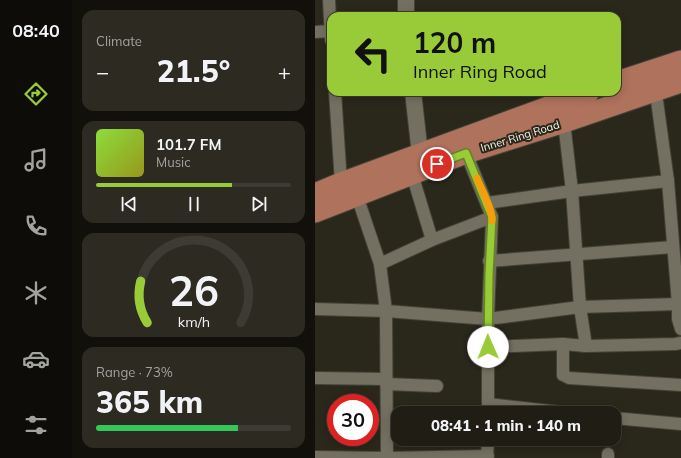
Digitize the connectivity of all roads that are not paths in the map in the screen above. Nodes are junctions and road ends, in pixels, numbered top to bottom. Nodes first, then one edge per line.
1 (329, 0) edge
2 (406, 0) edge
3 (330, 12) edge
4 (406, 12) edge
5 (315, 32) edge
6 (327, 34) edge
7 (681, 61) edge
8 (654, 80) junction
9 (621, 82) edge
10 (681, 82) edge
11 (621, 95) edge
12 (336, 96) edge
13 (413, 96) edge
14 (578, 96) edge
15 (620, 96) edge
16 (564, 122) junction
17 (466, 153) junction
18 (420, 154) junction
19 (412, 174) junction
20 (668, 181) junction
21 (349, 189) junction
22 (572, 191) junction
23 (315, 194) edge
24 (487, 203) junction
25 (315, 212) edge
26 (492, 217) junction
27 (432, 240) junction
28 (673, 246) junction
29 (577, 254) junction
30 (489, 261) junction
31 (380, 264) junction
32 (678, 304) junction
33 (581, 307) junction
34 (315, 309) edge
35 (386, 311) junction
36 (488, 319) junction
37 (681, 329) edge
38 (681, 343) edge
39 (563, 344) junction
40 (586, 346) junction
41 (488, 347) junction
42 (315, 378) edge
43 (386, 382) junction
44 (681, 385) edge
45 (437, 386) dead end
46 (487, 406) edge
47 (621, 419) edge
48 (681, 424) edge
49 (488, 446) edge
50 (315, 457) edge
51 (488, 457) edge
52 (387, 458) edge

1 - 3 street
2 - 4 street
5 - 6 street
7 - 8 highway, Inner Ring Road
8 - 9 highway, Inner Ring Road
8 - 10 highway, Inner Ring Road
8 - 11 highway, Inner Ring Road
8 - 20 street
12 - 21 street
13 - 18 street
14 - 18 highway, Inner Ring Road
15 - 16 highway, Inner Ring Road
16 - 17 highway, Inner Ring Road
16 - 22 street
17 - 19 highway, Inner Ring Road
17 - 24 street
18 - 21 highway, Inner Ring Road
19 - 21 highway, Inner Ring Road
19 - 27 street
20 - 22 street
20 - 28 street
21 - 23 highway, Inner Ring Road
21 - 25 highway, Inner Ring Road
21 - 31 street
22 - 24 street
22 - 29 street
24 - 26 street
26 - 27 street
26 - 30 street
27 - 31 street
28 - 29 street
28 - 32 street
29 - 30 street
29 - 33 street
30 - 36 street
31 - 35 street
32 - 33 street
32 - 37 street
33 - 36 street
33 - 40 street
34 - 35 street
35 - 36 street
35 - 43 street
36 - 41 street
38 - 40 street
39 - 40 street
39 - 41 street
39 - 44 street
41 - 46 street
42 - 43 street
43 - 45 street
43 - 52 street
47 - 48 street
49 - 51 street
50 - 52 street
51 - 52 street

